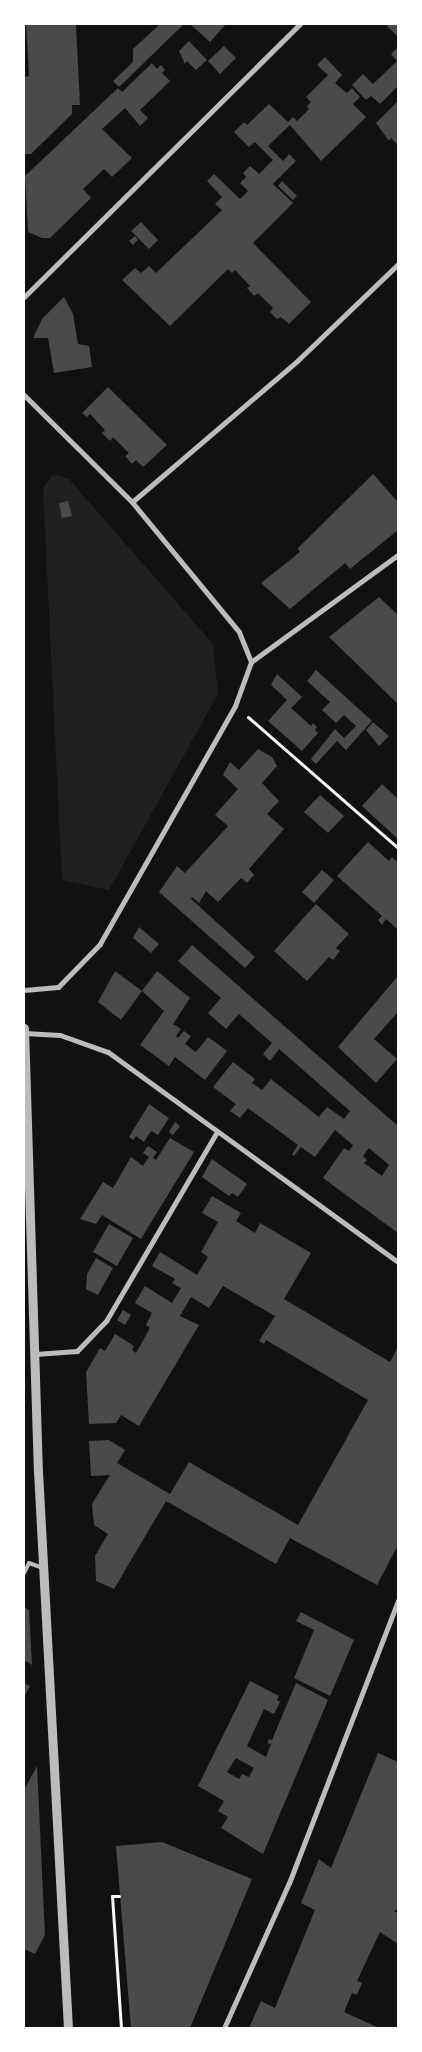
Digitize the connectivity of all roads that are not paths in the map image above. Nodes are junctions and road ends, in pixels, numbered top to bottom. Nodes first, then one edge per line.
1 (300, 24) edge
2 (398, 264) edge
3 (24, 297) edge
4 (24, 395) edge
5 (132, 502) junction
6 (398, 555) edge
7 (251, 662) junction
8 (24, 990) edge
9 (24, 1028) edge
10 (24, 1034) edge
11 (217, 1132) junction
12 (398, 1262) edge
13 (35, 1354) junction
14 (24, 1560) edge
15 (29, 1563) junction
16 (43, 1568) junction
17 (24, 1573) edge
18 (398, 1600) edge
19 (68, 2028) edge
20 (224, 2028) edge

1 - 3 street
2 - 5 street
4 - 5 street
5 - 7 street
6 - 7 street
7 - 8 street
9 - 10 street
10 - 11 street
10 - 13 street
11 - 12 street
11 - 13 street
13 - 16 street
14 - 15 lane
15 - 16 lane
15 - 17 lane
16 - 19 street
18 - 20 street

